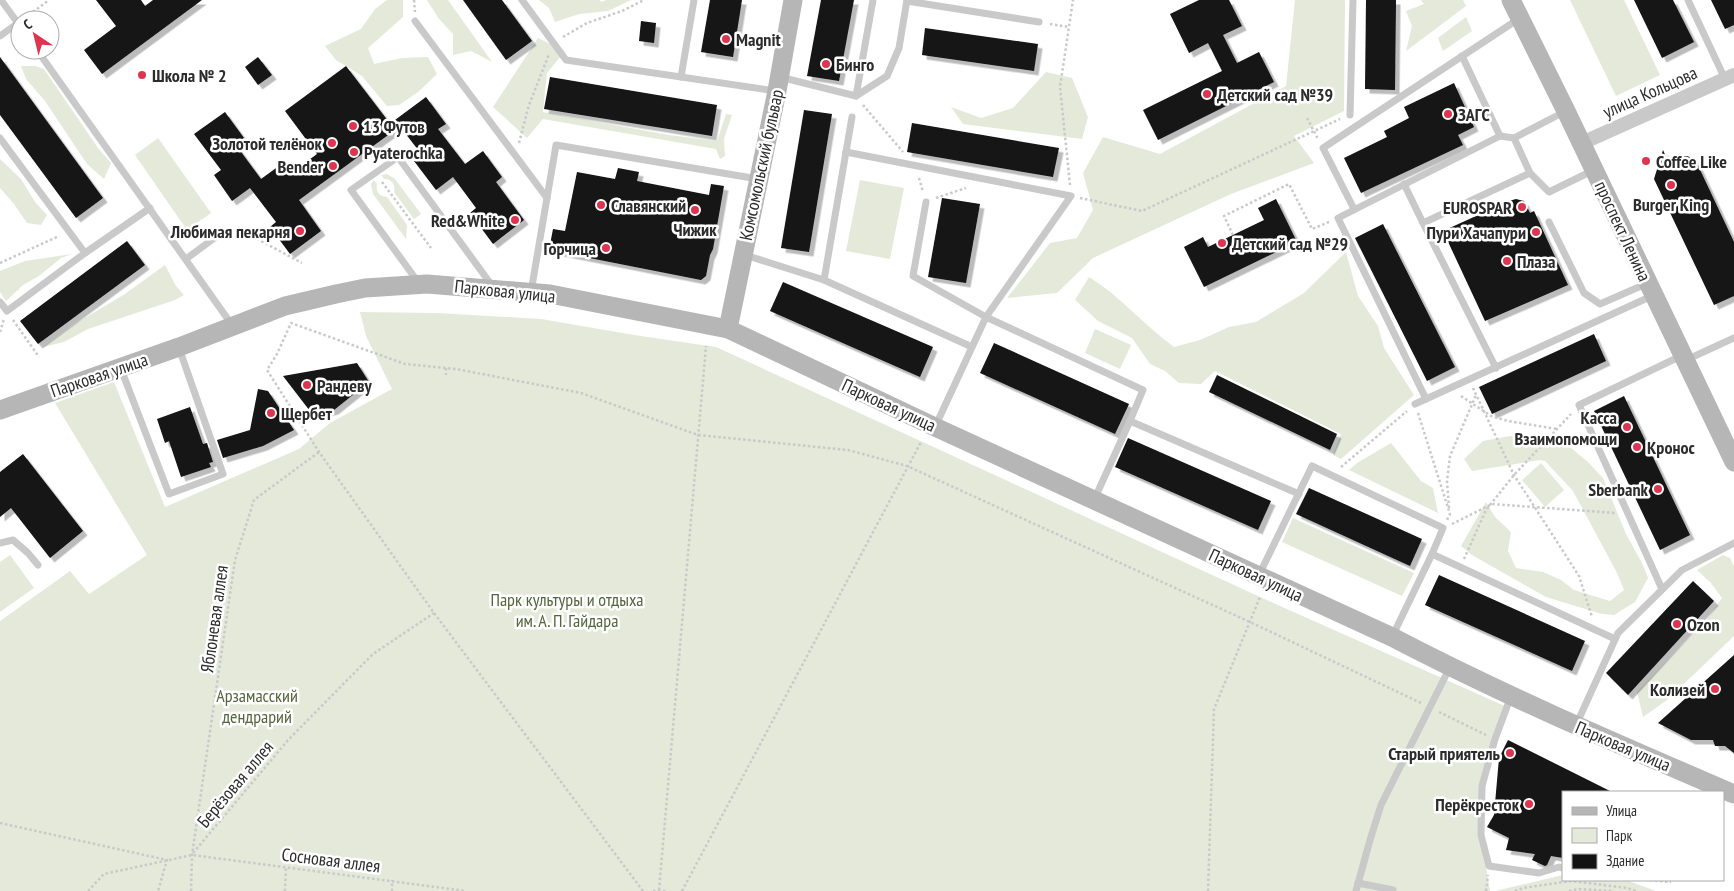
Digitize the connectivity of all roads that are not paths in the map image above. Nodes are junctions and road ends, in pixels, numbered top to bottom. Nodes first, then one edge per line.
1 (1, 0) edge
2 (522, 0) edge
3 (694, 0) edge
4 (793, 0) edge
5 (873, 0) edge
6 (907, 0) edge
7 (1353, 0) edge
8 (1511, 0) edge
9 (1689, 0) edge
10 (10, 11) edge
11 (1520, 18) junction
12 (415, 21) dead end
13 (1039, 22) road end
14 (1462, 56) junction
15 (44, 60) edge
16 (681, 77) junction
17 (1730, 77) edge
18 (778, 84) junction
19 (856, 96) junction
20 (1566, 111) junction
21 (1350, 115) road end
22 (852, 117) dead end
23 (1500, 136) junction
24 (0, 138) edge
25 (1514, 138) junction
26 (1582, 143) junction
27 (846, 152) junction
28 (1595, 170) junction
29 (1530, 173) junction
30 (758, 179) junction
31 (1404, 184) junction
32 (547, 198) junction
33 (926, 202) road end
34 (150, 208) junction
35 (1354, 210) junction
36 (1549, 222) dead end
37 (1423, 223) junction
38 (217, 236) dead end
39 (85, 253) junction
40 (743, 254) junction
41 (186, 259) junction
42 (824, 280) junction
43 (420, 284) junction
44 (494, 288) junction
45 (1651, 289) junction
46 (531, 292) junction
47 (0, 302) edge
48 (986, 316) junction
49 (232, 326) junction
50 (728, 329) junction
51 (1734, 338) edge
52 (972, 346) junction
53 (179, 347) junction
54 (1684, 358) junction
55 (120, 367) junction
56 (1496, 368) junction
57 (1426, 399) junction
58 (1415, 404) road end
59 (0, 410) edge
60 (1130, 421) junction
61 (935, 427) junction
62 (1734, 462) edge
63 (1299, 494) junction
64 (1094, 500) junction
65 (0, 543) edge
66 (1734, 543) edge
67 (1432, 554) junction
68 (38, 564) dead end
69 (1259, 576) junction
70 (1662, 590) junction
71 (1392, 637) junction
72 (1615, 639) junction
73 (1450, 667) junction
74 (1511, 695) junction
75 (1576, 726) junction
76 (1734, 794) edge
77 (1562, 868) edge
78 (1358, 883) junction
79 (1393, 890) edge
80 (1356, 891) edge

1 - 10 lane
2 - 16 lane
3 - 16 lane
4 - 18 street, Комсомольский бульвар
5 - 19 lane
6 - 13 lane
6 - 19 lane
7 - 21 lane
8 - 11 street, проспект Ленина
9 - 17 lane
11 - 14 lane
11 - 20 street, проспект Ленина
12 - 32 lane
14 - 23 lane
14 - 35 lane
15 - 34 lane
16 - 18 lane
17 - 26 street, улица Кольцова
18 - 19 lane
18 - 30 street, Комсомольский бульвар
20 - 25 lane
20 - 26 street, проспект Ленина
22 - 27 lane
23 - 25 lane
23 - 31 lane
24 - 39 lane
25 - 29 lane
26 - 28 street, проспект Ленина
27 - 42 lane
27 - 48 lane
28 - 29 lane
28 - 45 street, проспект Ленина
29 - 37 lane
30 - 32 lane
30 - 40 street, Комсомольский бульвар
31 - 35 lane
31 - 37 lane
32 - 46 lane
33 - 48 lane
34 - 39 lane
34 - 41 lane
35 - 57 lane
36 - 45 lane
37 - 56 lane
38 - 41 lane
39 - 47 lane
40 - 42 lane
40 - 50 street, Комсомольский бульвар
41 - 49 lane
42 - 52 lane
43 - 44 street, Парковая улица
43 - 44 lane
43 - 49 street, Парковая улица
44 - 46 street, Парковая улица
45 - 54 street, проспект Ленина
45 - 56 lane
46 - 50 street, Парковая улица
48 - 52 lane
48 - 60 lane
49 - 53 street, Парковая улица
50 - 61 street, Парковая улица
51 - 54 lane
52 - 61 lane
53 - 55 street, Парковая улица
53 - 55 lane
54 - 62 street, проспект Ленина
54 - 70 lane
55 - 59 street, Парковая улица
56 - 57 lane
57 - 58 lane
60 - 63 lane
60 - 64 lane
61 - 64 street, Парковая улица
63 - 67 lane
63 - 69 lane
64 - 69 street, Парковая улица
65 - 68 lane
66 - 70 lane
67 - 71 lane
67 - 72 lane
69 - 71 street, Парковая улица
70 - 72 lane
71 - 73 street, Парковая улица
72 - 75 lane
73 - 74 street, Парковая улица
73 - 78 lane
74 - 75 street, Парковая улица
74 - 77 lane
75 - 76 street, Парковая улица
78 - 79 lane
78 - 80 lane

